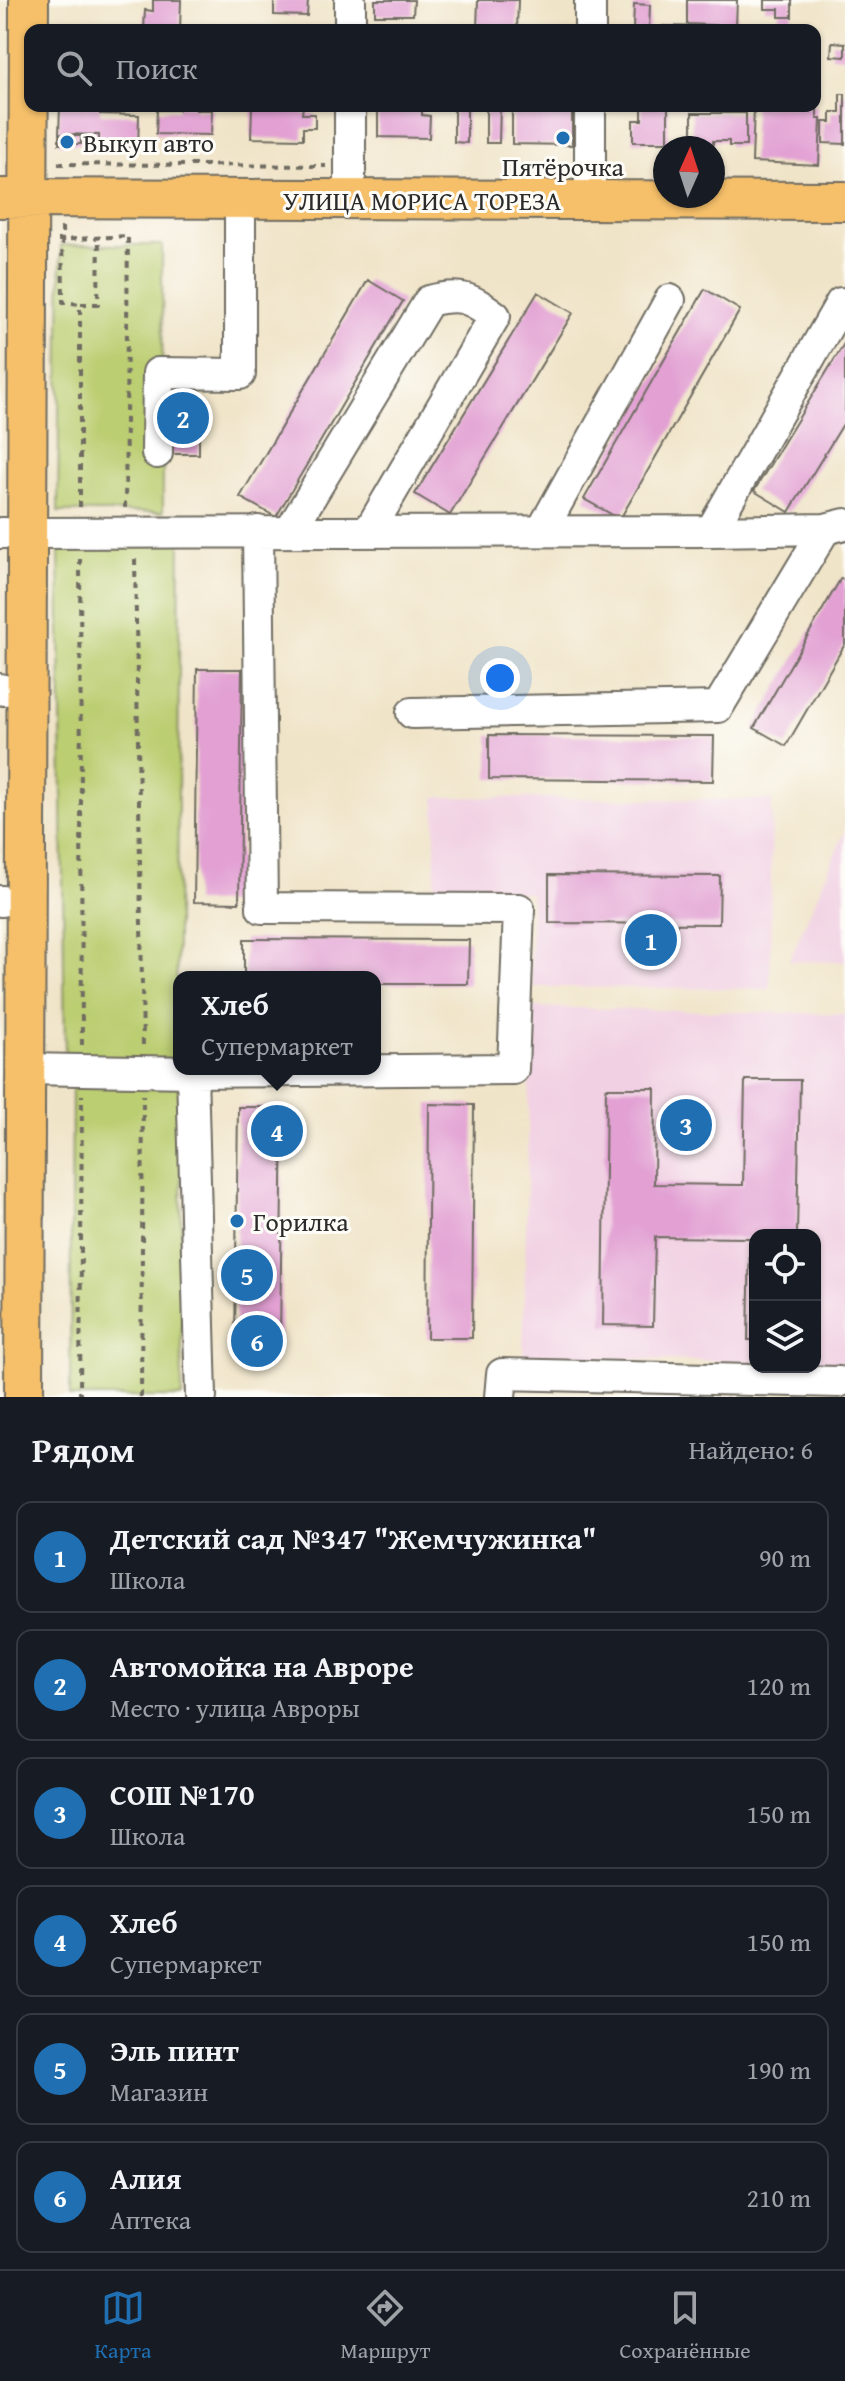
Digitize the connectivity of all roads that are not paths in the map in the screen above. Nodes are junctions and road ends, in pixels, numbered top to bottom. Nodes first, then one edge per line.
1 (7, 0) edge
2 (29, 0) edge
3 (350, 0) edge
4 (590, 0) edge
5 (27, 24) edge
6 (350, 24) edge
7 (590, 24) edge
8 (24, 73) edge
9 (350, 112) edge
10 (590, 112) edge
11 (350, 183) junction
12 (16, 189) edge
13 (240, 199) junction
14 (590, 200) junction
15 (845, 201) edge
16 (670, 300) dead end
17 (841, 303) dead end
18 (157, 453) dead end
19 (835, 526) edge
20 (542, 530) junction
21 (258, 531) junction
22 (290, 531) junction
23 (369, 531) junction
24 (711, 531) junction
25 (11, 533) edge
26 (2, 690) edge
27 (412, 713) dead end
28 (1, 901) edge
29 (381, 1070) edge
30 (173, 1071) edge
31 (192, 1075) edge
32 (13, 1076) edge
33 (839, 1382) dead end
34 (24, 1397) edge
35 (201, 1397) edge
36 (500, 1397) edge

1 - 12 main road
2 - 5 main road
3 - 6 street
4 - 7 street
8 - 12 main road
9 - 11 street
10 - 14 street
11 - 13 main road, УЛИЦА МОРИСА ТОРЕЗА
11 - 14 main road, УЛИЦА МОРИСА ТОРЕЗА
12 - 13 main road, УЛИЦА МОРИСА ТОРЕЗА
12 - 25 main road
13 - 18 street
14 - 15 main road, УЛИЦА МОРИСА ТОРЕЗА
16 - 20 street
17 - 24 street
19 - 24 street
19 - 27 street
20 - 23 street
20 - 24 street
21 - 22 street
21 - 25 street
21 - 29 street
22 - 23 street
22 - 23 street
25 - 26 main road
25 - 32 main road
26 - 28 main road
28 - 32 main road
30 - 32 street
31 - 35 street
32 - 34 main road
33 - 36 street

